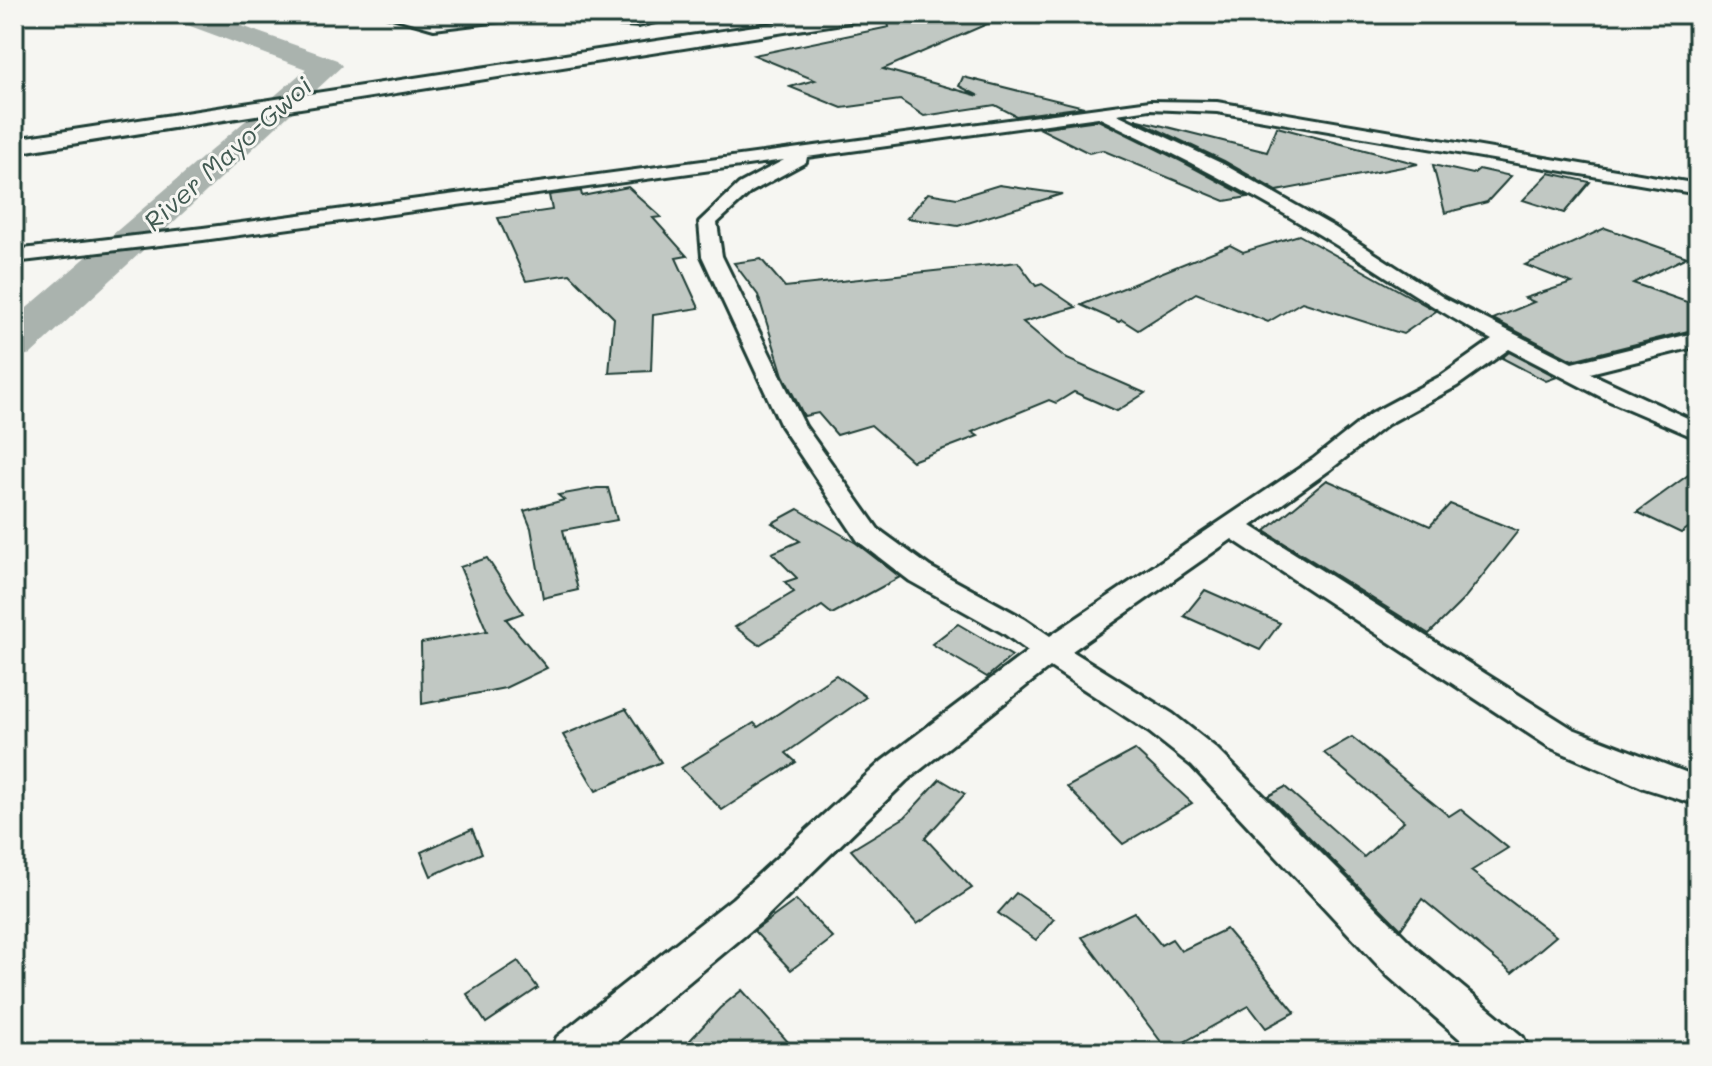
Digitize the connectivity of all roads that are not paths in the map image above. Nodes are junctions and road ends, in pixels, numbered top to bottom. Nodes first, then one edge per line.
1 (388, 14) edge
2 (529, 14) edge
3 (537, 14) edge
4 (683, 14) edge
5 (825, 14) edge
6 (868, 14) edge
7 (425, 79) junction
8 (264, 103) junction
9 (1100, 112) junction
10 (14, 135) edge
11 (14, 146) edge
12 (815, 150) junction
13 (1698, 189) edge
14 (14, 256) edge
15 (1508, 339) junction
16 (1698, 339) edge
17 (1569, 371) junction
18 (1698, 432) edge
19 (1232, 526) junction
20 (1050, 651) junction
21 (1698, 791) edge
22 (572, 1052) edge
23 (1508, 1052) edge

1 - 2 street
3 - 4 street
5 - 7 street
6 - 7 street
7 - 8 street
8 - 10 street
8 - 11 street
9 - 12 street
9 - 13 street
9 - 15 street
12 - 14 street
12 - 20 street
15 - 17 street
15 - 19 street
16 - 17 street
17 - 18 street
19 - 20 street
19 - 21 street
20 - 22 street
20 - 23 street

